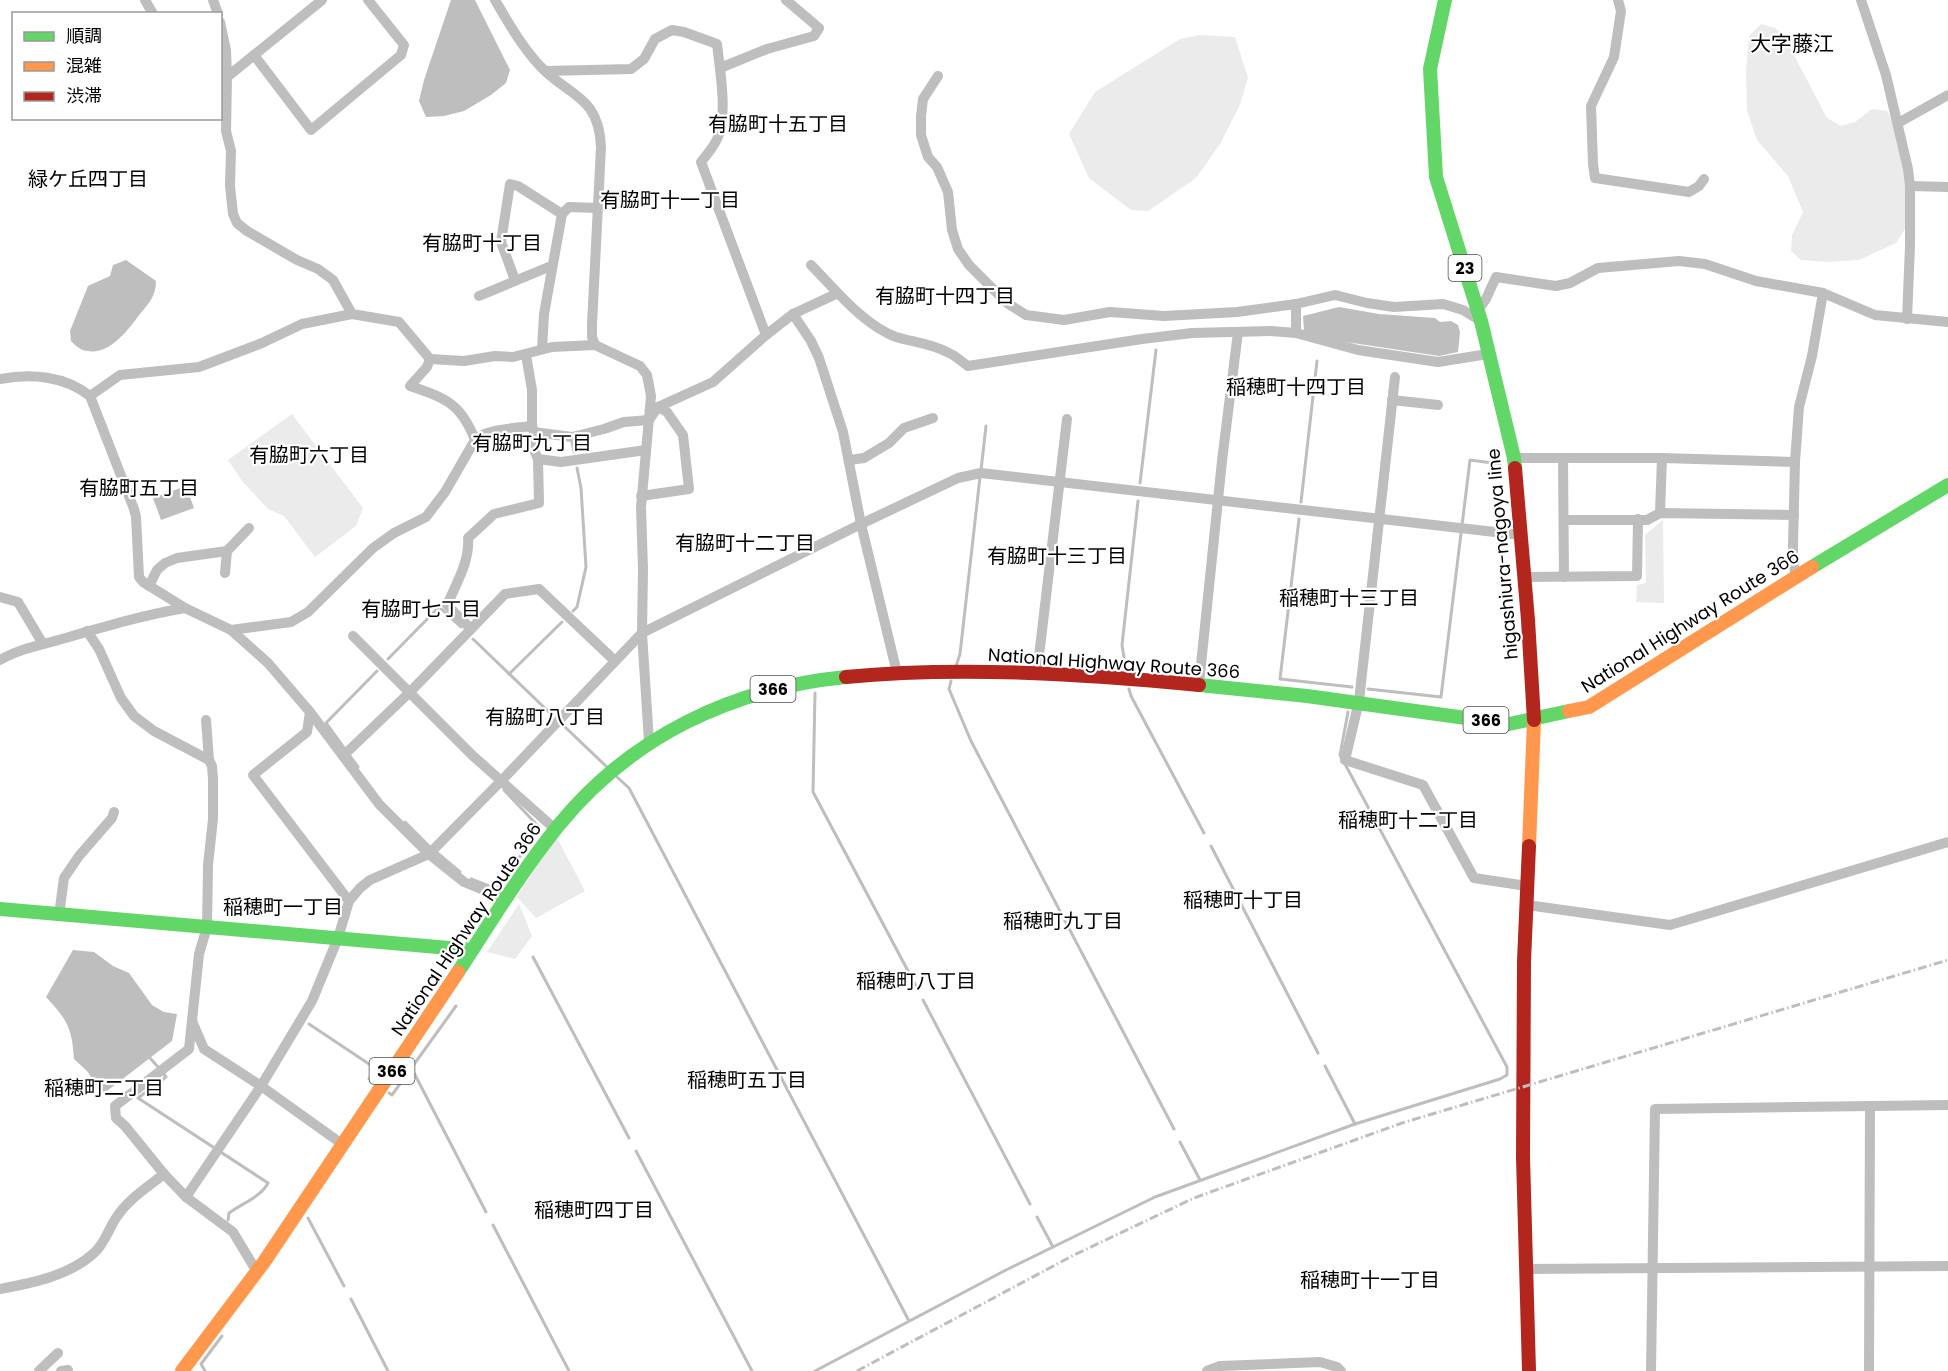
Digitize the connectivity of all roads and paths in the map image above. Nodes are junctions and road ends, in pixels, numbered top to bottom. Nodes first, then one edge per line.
1 (322, 0) edge
2 (368, 0) edge
3 (495, 0) edge
4 (786, 0) edge
5 (1445, 0) edge
6 (1618, 0) edge
7 (1861, 0) edge
8 (222, 31) edge
9 (254, 55) junction
10 (720, 68) junction
11 (546, 71) junction
12 (938, 76) dead end
13 (227, 77) junction
14 (1948, 95) edge
15 (218, 120) edge
16 (1898, 123) junction
17 (226, 131) junction
18 (1704, 179) dead end
19 (1910, 186) junction
20 (1948, 187) edge
21 (597, 208) junction
22 (562, 214) junction
23 (811, 265) dead end
24 (552, 266) junction
25 (515, 280) junction
26 (1823, 293) junction
27 (836, 294) junction
28 (479, 296) dead end
29 (1296, 304) junction
30 (352, 314) junction
31 (793, 314) junction
32 (1480, 315) junction
33 (1907, 319) junction
34 (1948, 322) edge
35 (1238, 332) junction
36 (1296, 333) junction
37 (766, 335) junction
38 (595, 345) junction
39 (542, 349) junction
40 (1488, 354) junction
41 (526, 355) junction
42 (430, 359) junction
43 (1395, 377) dead end
44 (0, 379) edge
45 (90, 396) junction
46 (1392, 400) junction
47 (1438, 405) dead end
48 (658, 407) junction
49 (933, 418) dead end
50 (1067, 419) dead end
51 (649, 420) junction
52 (533, 429) junction
53 (475, 440) junction
54 (646, 450) junction
55 (1514, 458) junction
56 (1662, 458) junction
57 (538, 459) junction
58 (1563, 459) junction
59 (850, 460) junction
60 (1795, 462) junction
61 (1059, 483) junction
62 (1948, 484) edge
63 (641, 496) junction
64 (1218, 501) junction
65 (1660, 513) junction
66 (1794, 515) junction
67 (1638, 519) junction
68 (1378, 520) junction
69 (1564, 520) junction
70 (861, 524) junction
71 (249, 528) dead end
72 (1521, 535) junction
73 (227, 551) junction
74 (225, 573) dead end
75 (1796, 576) junction
76 (1524, 577) junction
77 (1564, 577) junction
78 (149, 586) junction
79 (0, 597) edge
80 (185, 608) junction
81 (471, 629) junction
82 (231, 630) junction
83 (87, 631) junction
84 (642, 633) junction
85 (353, 636) dead end
86 (43, 644) junction
87 (0, 660) edge
88 (615, 661) junction
89 (897, 673) junction
90 (1037, 673) junction
91 (1199, 684) junction
92 (410, 692) junction
93 (1359, 701) junction
94 (310, 712) junction
95 (207, 720) dead end
96 (1534, 720) junction
97 (650, 742) junction
98 (346, 753) junction
99 (209, 760) junction
100 (501, 781) junction
101 (114, 812) dead end
102 (555, 829) junction
103 (1948, 842) edge
104 (432, 851) junction
105 (1527, 886) junction
106 (505, 899) junction
107 (349, 901) junction
108 (1527, 905) junction
109 (0, 909) edge
110 (59, 915) junction
111 (207, 927) junction
112 (338, 938) junction
113 (472, 950) junction
114 (192, 1021) junction
115 (261, 1086) junction
116 (1948, 1105) edge
117 (1870, 1106) junction
118 (342, 1144) junction
119 (164, 1173) junction
120 (186, 1197) junction
121 (1868, 1265) junction
122 (1948, 1266) edge
123 (1653, 1268) junction
124 (1526, 1269) junction
125 (257, 1272) junction
126 (0, 1289) edge
127 (58, 1353) dead end
128 (68, 1370) edge
129 (39, 1371) edge
130 (61, 1371) edge
131 (182, 1371) edge
132 (1207, 1371) edge
133 (1341, 1371) edge
134 (1529, 1371) edge
135 (1651, 1371) edge
136 (1869, 1371) edge

1 - 9 street
2 - 9 street
3 - 11 street
4 - 10 street
5 - 32 main road, higashiura-nagoya line / 23
6 - 18 street
7 - 16 street
8 - 13 street
9 - 13 street
10 - 11 street
10 - 37 street
11 - 21 street
12 - 29 street
13 - 17 street
14 - 16 street
15 - 17 street
16 - 19 street
17 - 30 street
19 - 20 street
19 - 33 street
21 - 22 street
21 - 38 street
22 - 24 street
22 - 25 street
23 - 27 street
24 - 25 street
24 - 39 street
25 - 28 street
26 - 32 street
26 - 33 street
26 - 60 street
27 - 31 street
27 - 35 street
29 - 32 street
29 - 36 street
30 - 42 street
30 - 45 street
31 - 37 street
31 - 59 street
32 - 40 main road, higashiura-nagoya line / 23
33 - 34 street
35 - 36 street
35 - 64 street
36 - 40 street
37 - 48 street
38 - 39 street
38 - 51 street
39 - 41 street
40 - 55 main road, higashiura-nagoya line / 23
41 - 42 street
41 - 52 street
42 - 53 street
43 - 46 street
44 - 45 street
45 - 78 street
46 - 47 street
46 - 68 street
48 - 51 street
48 - 63 street
49 - 59 street
50 - 61 street
51 - 52 street
51 - 54 street
52 - 53 street
52 - 57 street
53 - 82 street
54 - 57 street
54 - 63 street
55 - 58 street
55 - 72 main road, higashiura-nagoya line / 23
56 - 58 street
56 - 60 street
56 - 65 street
57 - 81 street
58 - 69 street
59 - 70 street
60 - 66 street
61 - 64 street
61 - 70 street
61 - 90 street
62 - 75 main road, National Highway Route 366 / 366
63 - 84 street
64 - 68 street
64 - 91 street
65 - 66 street
65 - 67 street
66 - 75 street
67 - 69 street
67 - 77 street
68 - 72 street
68 - 93 street
69 - 77 street
70 - 84 street
70 - 89 street
71 - 73 street
72 - 76 main road, higashiura-nagoya line / 23
73 - 74 street
73 - 78 street
75 - 96 main road, National Highway Route 366 / 366
76 - 77 street
76 - 96 main road, higashiura-nagoya line / 23
78 - 80 street
79 - 86 street
80 - 82 street
80 - 83 street
81 - 88 street
81 - 92 street
82 - 94 street
83 - 86 street
83 - 99 street
84 - 88 street
84 - 97 street
85 - 92 street
86 - 87 street
88 - 100 street
89 - 90 main road, National Highway Route 366 / 366
89 - 97 main road, National Highway Route 366 / 366
90 - 91 main road, National Highway Route 366 / 366
91 - 93 main road, National Highway Route 366 / 366
92 - 98 street
92 - 100 street
93 - 96 main road, National Highway Route 366 / 366
93 - 105 street
94 - 98 street
94 - 107 street
95 - 99 street
96 - 105 main road, higashiura-nagoya line
97 - 102 main road, National Highway Route 366 / 366
98 - 104 street
99 - 111 street
100 - 102 street
100 - 104 street
101 - 110 street
102 - 106 main road, National Highway Route 366 / 366
103 - 108 street
104 - 106 street
104 - 107 street
105 - 108 main road, higashiura-nagoya line
106 - 113 main road, National Highway Route 366 / 366
107 - 112 street
108 - 124 main road, higashiura-nagoya line
109 - 110 main road
110 - 111 main road
111 - 112 main road
111 - 114 street
112 - 113 main road
112 - 115 street
113 - 118 main road, National Highway Route 366 / 366
114 - 115 street
114 - 119 street
115 - 118 street
115 - 120 street
116 - 117 street
117 - 121 street
117 - 123 street
118 - 125 main road, National Highway Route 366 / 366
119 - 120 street
119 - 126 street
120 - 125 street
121 - 122 street
121 - 123 street
121 - 136 street
123 - 124 street
123 - 135 street
124 - 134 main road, higashiura-nagoya line
125 - 131 main road, National Highway Route 366 / 366
127 - 129 street
128 - 130 street
132 - 133 street

